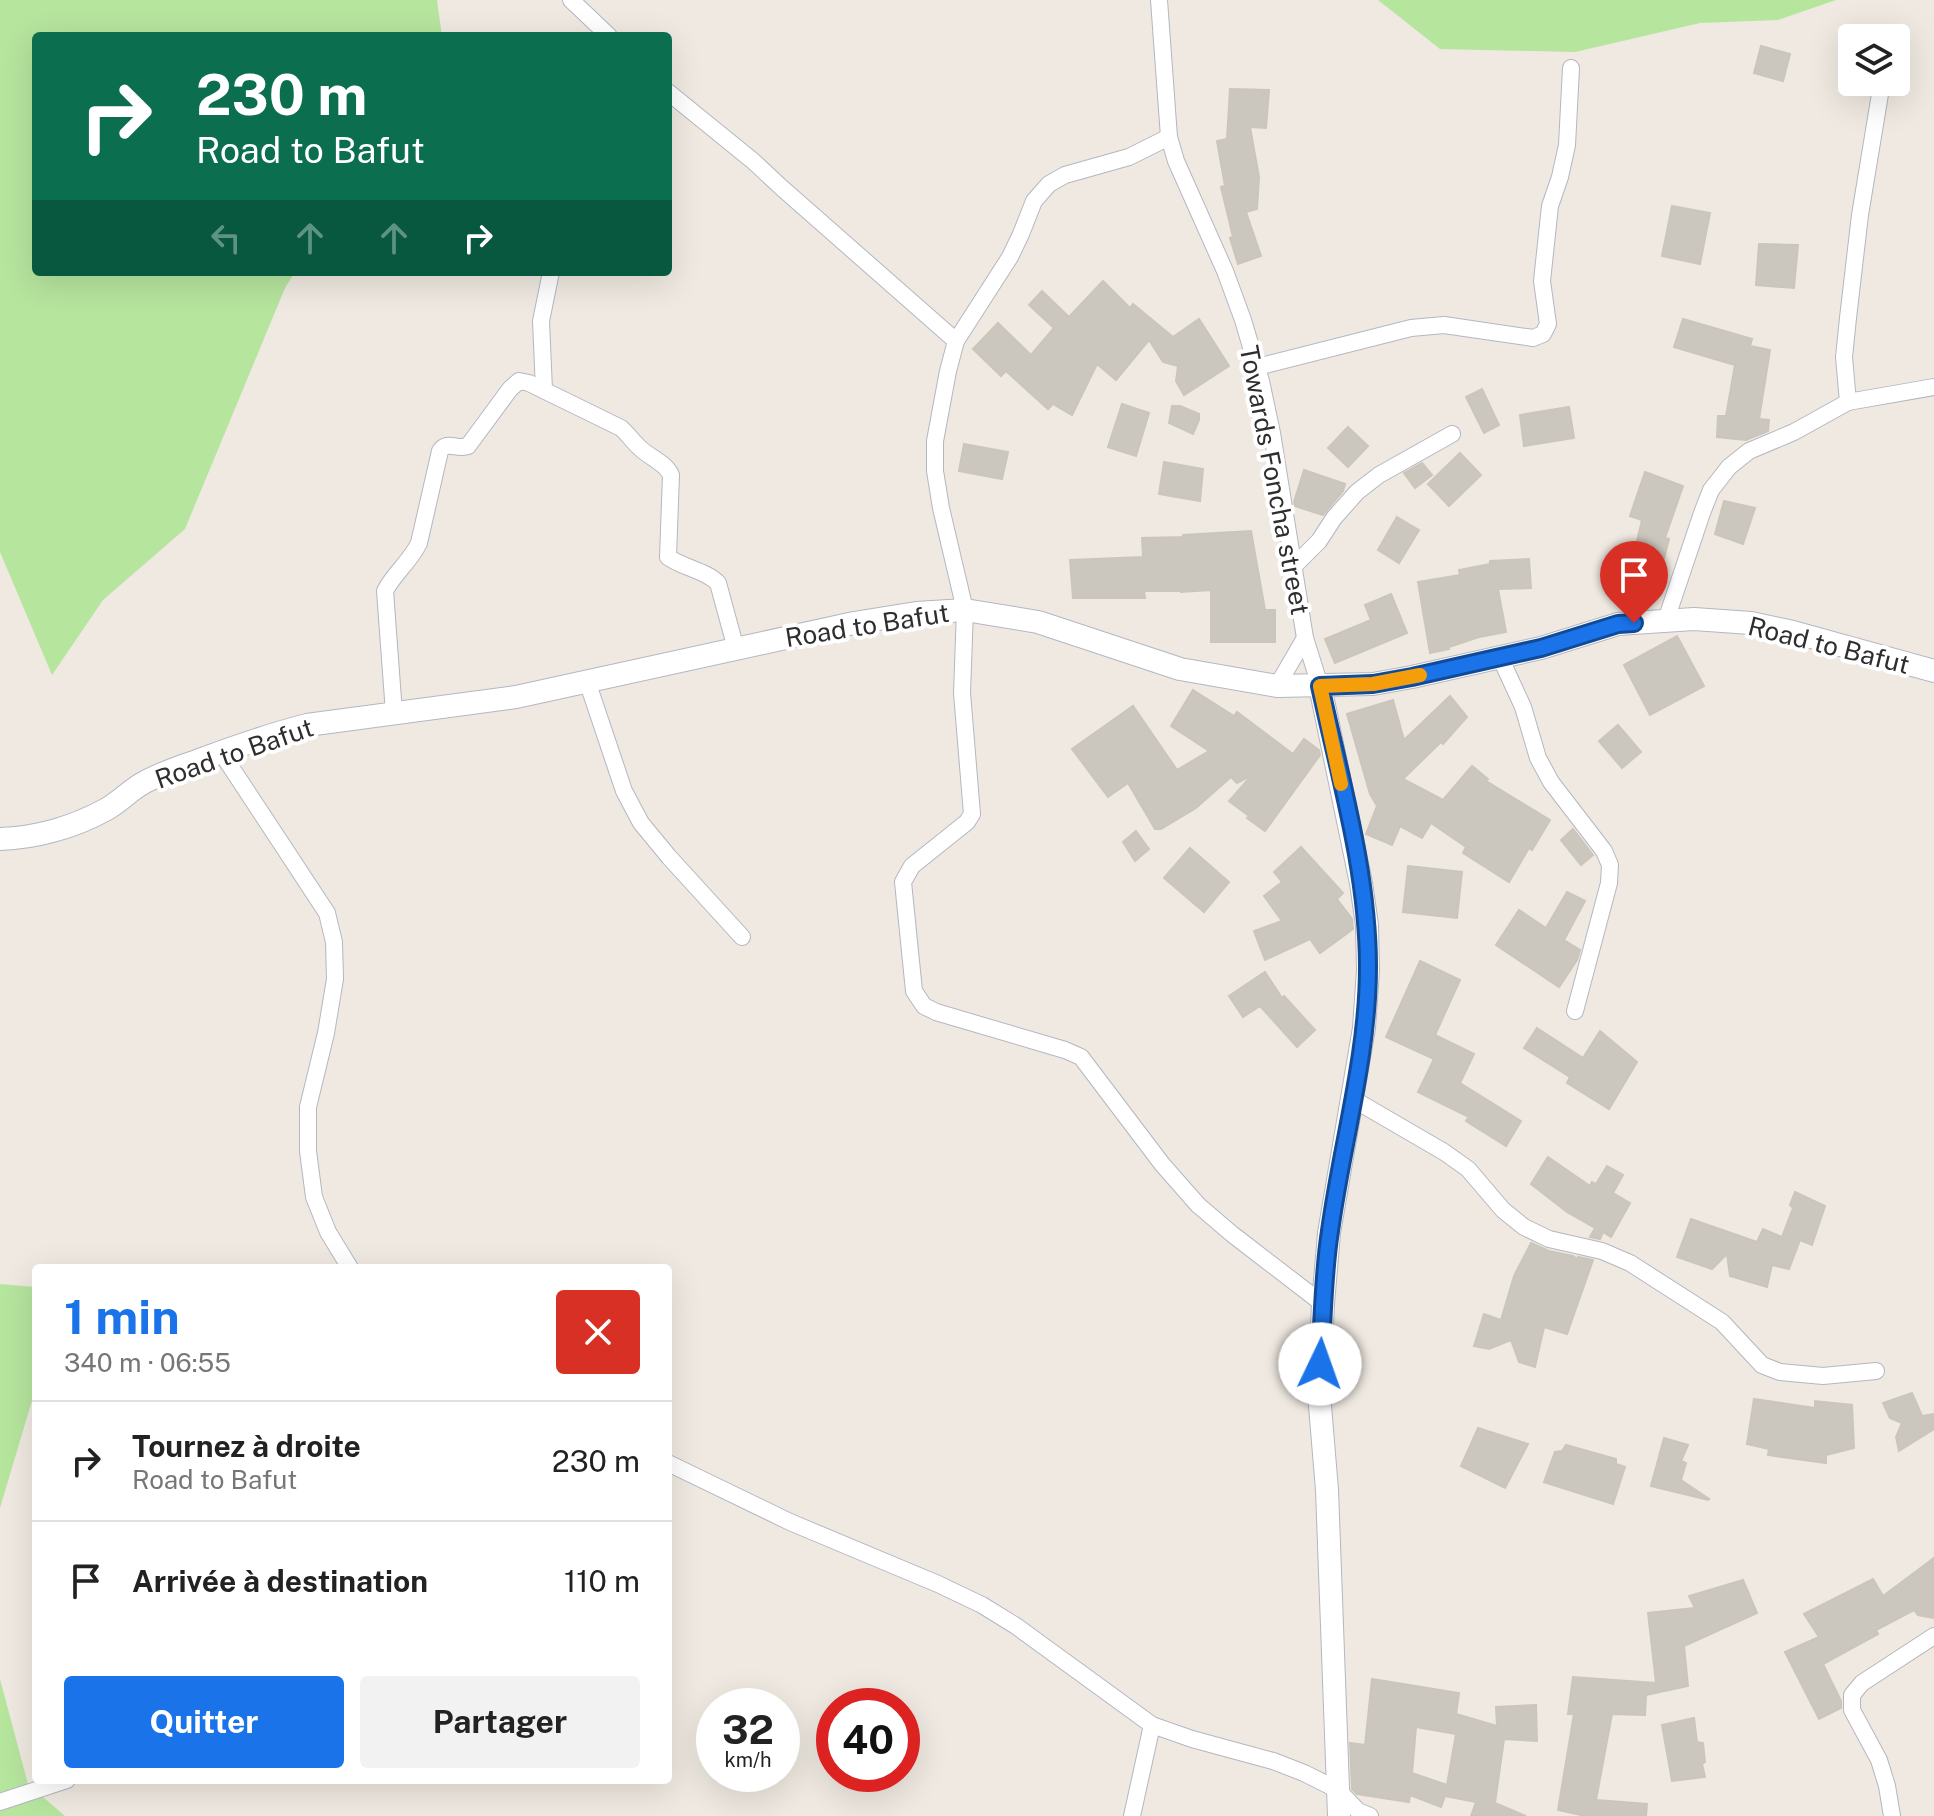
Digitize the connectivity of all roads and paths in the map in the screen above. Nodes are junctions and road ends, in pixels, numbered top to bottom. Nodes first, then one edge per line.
1 (571, 0) edge
2 (1159, 0) edge
3 (605, 32) edge
4 (1571, 68) dead end
5 (672, 95) edge
6 (1880, 96) edge
7 (1169, 137) junction
8 (550, 276) edge
9 (956, 341) junction
10 (1257, 367) junction
11 (1934, 387) edge
12 (544, 390) junction
13 (1848, 402) junction
14 (1452, 434) dead end
15 (1293, 567) junction
16 (965, 610) junction
17 (1666, 620) junction
18 (1305, 638) junction
19 (736, 649) junction
20 (1500, 657) junction
21 (1934, 671) edge
22 (587, 681) junction
23 (1277, 686) junction
24 (1320, 686) junction
25 (394, 713) junction
26 (221, 752) junction
27 (0, 839) edge
28 (742, 937) dead end
29 (1575, 1011) dead end
30 (1353, 1099) junction
31 (348, 1264) edge
32 (1323, 1304) junction
33 (1876, 1371) dead end
34 (672, 1465) edge
35 (1934, 1636) edge
36 (1152, 1725) junction
37 (55, 1784) edge
38 (1338, 1790) junction
39 (0, 1802) edge
40 (1132, 1816) edge
41 (1339, 1816) edge
42 (1370, 1816) edge
43 (1892, 1816) edge

1 - 3 street
2 - 7 street, Towards Foncha street
4 - 10 street
5 - 9 street
6 - 13 street
7 - 9 street
7 - 10 street, Towards Foncha street
8 - 12 street
9 - 16 street
10 - 15 street, Towards Foncha street
11 - 13 street
12 - 19 street
12 - 25 street
13 - 17 street
14 - 15 street
15 - 18 street, Towards Foncha street
16 - 19 street, Road to Bafut
16 - 23 street, Road to Bafut
16 - 32 street
17 - 20 street, Road to Bafut
17 - 21 street, Road to Bafut
18 - 23 street
18 - 24 street, Towards Foncha street
19 - 22 street, Road to Bafut
20 - 24 street, Road to Bafut
20 - 29 street
22 - 25 street, Road to Bafut
22 - 28 street
23 - 24 street, Road to Bafut
24 - 30 street
25 - 26 street, Road to Bafut
26 - 27 street, Road to Bafut
26 - 31 street
30 - 32 street
30 - 33 street
32 - 38 street
34 - 36 street
35 - 43 street
36 - 38 street
36 - 40 street
37 - 39 street
38 - 41 street
38 - 42 street

